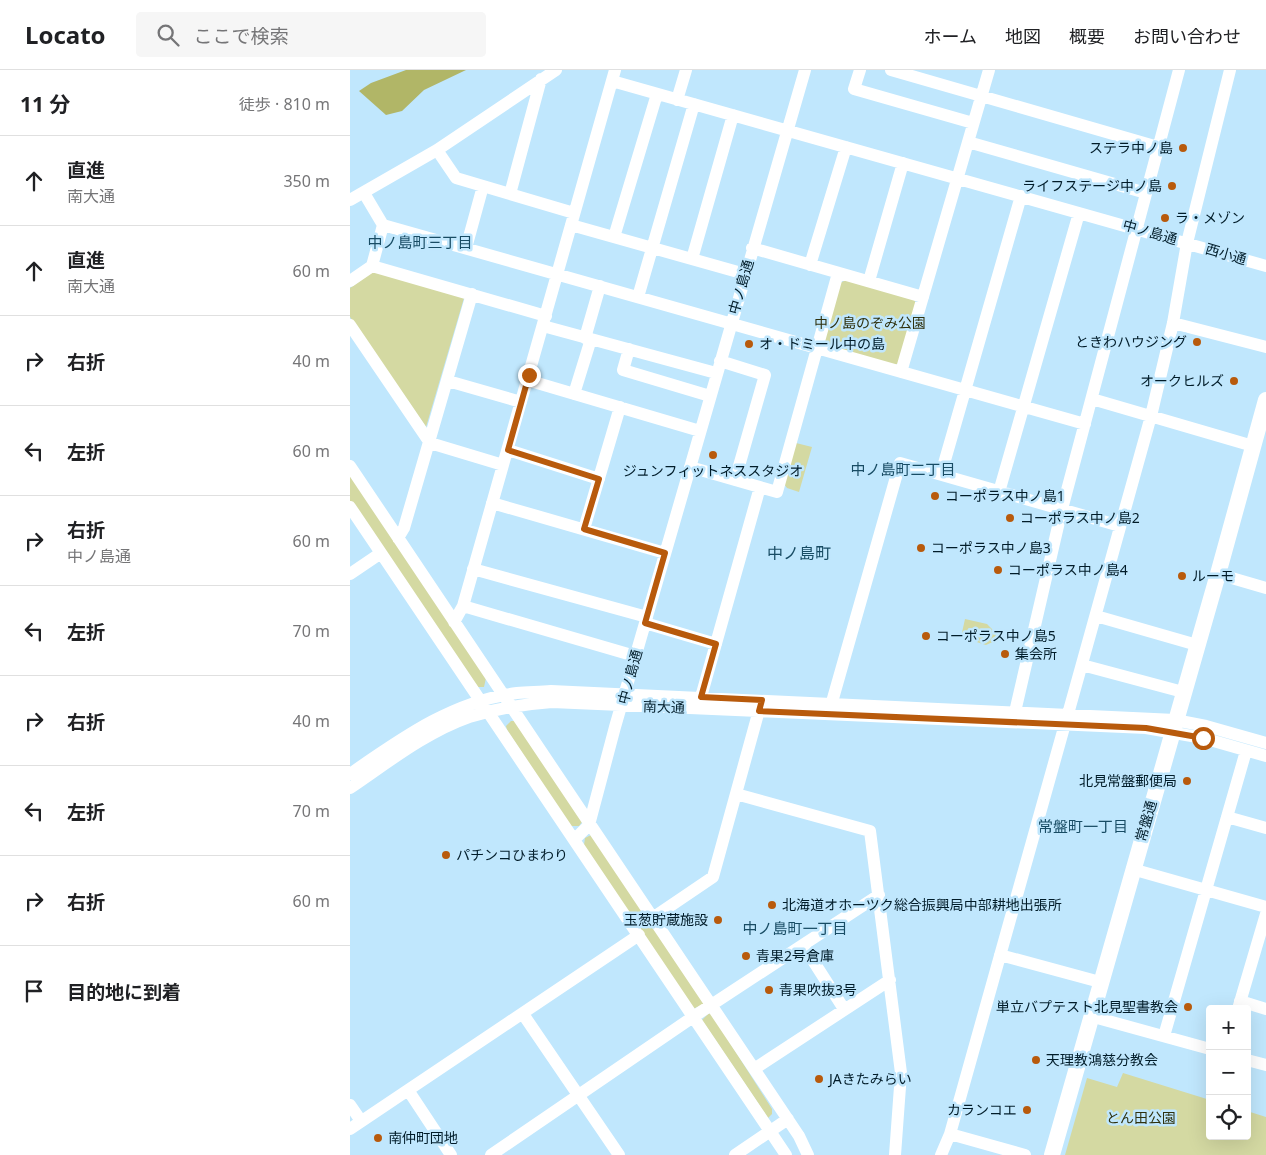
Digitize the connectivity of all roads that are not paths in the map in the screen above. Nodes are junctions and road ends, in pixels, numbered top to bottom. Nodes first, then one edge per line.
1 (556, 70) edge
2 (686, 70) edge
3 (805, 70) edge
4 (860, 70) edge
5 (891, 70) edge
6 (989, 70) edge
7 (1230, 70) edge
8 (1176, 71) edge
9 (614, 76) edge
10 (541, 79) junction
11 (657, 94) junction
12 (981, 96) junction
13 (677, 100) junction
14 (694, 104) junction
15 (733, 115) junction
16 (973, 123) junction
17 (787, 130) junction
18 (968, 142) junction
19 (846, 147) junction
20 (1158, 148) junction
21 (437, 150) junction
22 (903, 163) junction
23 (957, 178) junction
24 (483, 186) junction
25 (364, 193) junction
26 (1146, 193) junction
27 (510, 194) junction
28 (1021, 196) junction
29 (350, 200) edge
30 (1079, 213) junction
31 (573, 219) junction
32 (383, 225) junction
33 (1137, 229) junction
34 (614, 237) junction
35 (1187, 243) junction
36 (652, 247) junction
37 (466, 248) junction
38 (752, 248) junction
39 (692, 259) junction
40 (810, 265) junction
41 (372, 266) junction
42 (1266, 266) edge
43 (838, 273) junction
44 (557, 274) junction
45 (745, 274) junction
46 (868, 281) junction
47 (350, 282) edge
48 (600, 286) junction
49 (472, 294) junction
50 (638, 297) junction
51 (924, 298) junction
52 (545, 321) junction
53 (731, 323) junction
54 (1173, 323) junction
55 (350, 325) edge
56 (588, 338) junction
57 (1266, 347) edge
58 (816, 349) junction
59 (629, 350) junction
60 (718, 367) junction
61 (901, 372) junction
62 (527, 380) junction
63 (448, 381) junction
64 (964, 390) junction
65 (574, 394) junction
66 (710, 396) junction
67 (1092, 399) junction
68 (1266, 400) edge
69 (521, 402) junction
70 (620, 407) junction
71 (1022, 407) junction
72 (1151, 416) junction
73 (1085, 424) junction
74 (700, 431) junction
75 (1258, 441) edge
76 (430, 442) junction
77 (508, 450) junction
78 (503, 465) junction
79 (350, 466) edge
80 (690, 467) junction
81 (941, 474) junction
82 (599, 479) junction
83 (735, 480) junction
84 (760, 487) junction
85 (1000, 492) junction
86 (492, 503) junction
87 (350, 507) edge
88 (1062, 509) junction
89 (1120, 526) junction
90 (584, 529) junction
91 (398, 538) junction
92 (381, 553) junction
93 (665, 553) junction
94 (473, 569) junction
95 (350, 574) edge
96 (1218, 574) junction
97 (1266, 588) edge
98 (462, 606) junction
99 (1096, 616) junction
100 (646, 620) junction
101 (454, 622) junction
102 (716, 644) junction
103 (1197, 645) junction
104 (635, 656) junction
105 (1082, 665) junction
106 (1183, 692) junction
107 (505, 696) junction
108 (701, 697) junction
109 (624, 700) junction
110 (481, 701) junction
111 (761, 706) junction
112 (513, 707) junction
113 (830, 708) junction
114 (488, 712) junction
115 (1016, 712) junction
116 (1067, 719) junction
117 (1174, 726) junction
118 (1266, 743) edge
119 (1246, 751) junction
120 (1266, 756) edge
121 (350, 774) edge
122 (350, 788) edge
123 (736, 794) junction
124 (1227, 817) junction
125 (589, 825) junction
126 (1266, 828) edge
127 (576, 839) junction
128 (1132, 869) junction
129 (1206, 890) junction
130 (879, 895) junction
131 (1266, 907) edge
132 (1266, 914) edge
133 (654, 917) junction
134 (639, 935) junction
135 (803, 945) junction
136 (1000, 955) junction
137 (890, 980) junction
138 (1100, 982) junction
139 (713, 1004) junction
140 (1239, 1005) edge
141 (1251, 1007) edge
142 (844, 1009) junction
143 (1266, 1009) edge
144 (523, 1014) junction
145 (1090, 1016) junction
146 (693, 1017) junction
147 (1164, 1036) junction
148 (1206, 1048) edge
149 (1251, 1061) edge
150 (1266, 1065) edge
151 (754, 1068) junction
152 (408, 1090) junction
153 (579, 1096) junction
154 (350, 1105) edge
155 (788, 1119) junction
156 (361, 1121) junction
157 (350, 1129) edge
158 (769, 1132) junction
159 (950, 1134) junction
160 (614, 1154) edge
161 (451, 1155) edge
162 (491, 1155) edge
163 (735, 1155) edge
164 (786, 1155) edge
165 (808, 1155) edge
166 (895, 1155) edge
167 (940, 1155) edge
168 (1025, 1155) edge
169 (1052, 1155) edge

1 - 10 street
2 - 13 street
3 - 17 street
4 - 16 street
5 - 12 street
6 - 12 street
7 - 35 street
8 - 20 street
9 - 11 street
9 - 31 street
10 - 21 street
10 - 27 street
11 - 13 street
11 - 34 street
12 - 16 street
12 - 20 street
13 - 14 street
14 - 15 street
14 - 36 street
15 - 17 street
15 - 39 street
16 - 18 street
17 - 19 street, 中ノ島通
17 - 38 street, 中ノ島通
18 - 23 street
18 - 26 street
19 - 22 street, 中ノ島通
19 - 40 street
20 - 26 street
21 - 24 street
21 - 25 street
22 - 23 street, 中ノ島通
22 - 46 street
23 - 28 street, 中ノ島通
23 - 51 street
24 - 27 street
24 - 37 street
25 - 29 street
25 - 32 street
26 - 33 street
27 - 31 street
28 - 30 street, 中ノ島通
28 - 64 street
30 - 33 street, 中ノ島通
30 - 71 street
31 - 34 street
31 - 44 street
32 - 37 street
32 - 41 street
33 - 35 street, 中ノ島通
33 - 67 street
34 - 36 street
35 - 42 street, 西小通
35 - 54 street
36 - 39 street
36 - 50 street
37 - 44 street
38 - 40 street
38 - 45 street, 中ノ島通
39 - 45 street
40 - 43 street
41 - 47 street
41 - 49 street
43 - 46 street
43 - 58 street
44 - 48 street
44 - 52 street
45 - 53 street, 中ノ島通
46 - 51 street
48 - 50 street
48 - 56 street
49 - 52 street
49 - 63 street
50 - 53 street
51 - 61 street
52 - 56 street
52 - 62 street
53 - 58 street
53 - 60 street, 中ノ島通
54 - 57 street
54 - 72 street
55 - 76 street
56 - 59 street
56 - 65 street
58 - 61 street
58 - 84 street
59 - 60 street
59 - 66 street
60 - 66 street, 中ノ島通
60 - 83 street
61 - 64 street
62 - 65 street
62 - 69 street
63 - 69 street
63 - 76 street
64 - 71 street
64 - 81 street
65 - 70 street
66 - 74 street, 中ノ島通
67 - 72 street
67 - 73 street
68 - 75 main road, 常盤通
69 - 77 street
70 - 74 street
70 - 82 street
71 - 73 street
71 - 85 street
72 - 75 street
72 - 89 street
73 - 88 street
74 - 80 street, 中ノ島通
75 - 96 main road, 常盤通
76 - 78 street
76 - 91 street
77 - 78 street
77 - 82 street
78 - 86 street
79 - 91 street
80 - 83 street
80 - 93 street, 中ノ島通
81 - 85 street
81 - 113 street
82 - 90 street
83 - 84 street
84 - 102 street
85 - 88 street
86 - 90 street
86 - 94 street
87 - 92 street
88 - 89 street
88 - 115 street
89 - 99 street
90 - 93 street
91 - 101 street
92 - 95 street
92 - 110 street
93 - 100 street, 中ノ島通
94 - 98 street
94 - 100 street
96 - 97 street
96 - 103 main road, 常盤通
98 - 101 street
98 - 104 street
99 - 103 street
99 - 105 street
100 - 102 street
100 - 104 street, 中ノ島通
101 - 107 street
102 - 108 street
103 - 106 main road, 常盤通
104 - 109 street, 中ノ島通
105 - 106 street
105 - 116 street
106 - 117 main road, 常盤通
107 - 109 street, 南大通
107 - 110 street, 南大通
107 - 112 street
108 - 109 street, 南大通
108 - 111 street, 南大通
109 - 111 street, 南大通
109 - 112 street, 南大通
109 - 125 street, 中ノ島通
110 - 114 street
110 - 121 street, 南大通
111 - 113 street, 南大通
111 - 123 street
112 - 114 street, 南大通
112 - 125 street
113 - 115 street, 南大通
113 - 116 street, 南大通
114 - 122 street, 南大通
114 - 127 street
115 - 116 street, 南大通
116 - 117 street, 南大通
116 - 136 street
117 - 118 street, 南大通
117 - 119 street, 南大通
117 - 128 main road, 常盤通
119 - 120 street, 南大通
119 - 124 street
123 - 130 street
123 - 133 street
124 - 126 street
124 - 129 street
125 - 127 street, 中ノ島通
125 - 133 street
127 - 134 street
128 - 129 street
128 - 138 main road, 常盤通
129 - 131 street
129 - 147 street
130 - 135 street
130 - 137 street
132 - 140 street
133 - 139 street
134 - 144 street
134 - 146 street
135 - 139 street
135 - 142 street
136 - 138 street
136 - 159 street
137 - 142 street
137 - 166 street
138 - 145 main road, 常盤通
139 - 146 street
139 - 151 street
141 - 143 street
142 - 151 street
144 - 152 street
144 - 153 street
145 - 147 street
145 - 169 main road, 常盤通
146 - 153 street
146 - 158 street
147 - 148 street
149 - 150 street
151 - 155 street
152 - 156 street
152 - 161 street
153 - 160 street
153 - 162 street
154 - 156 street
155 - 158 street
155 - 165 street
156 - 157 street
158 - 163 street
158 - 164 street
159 - 167 street
159 - 168 street

